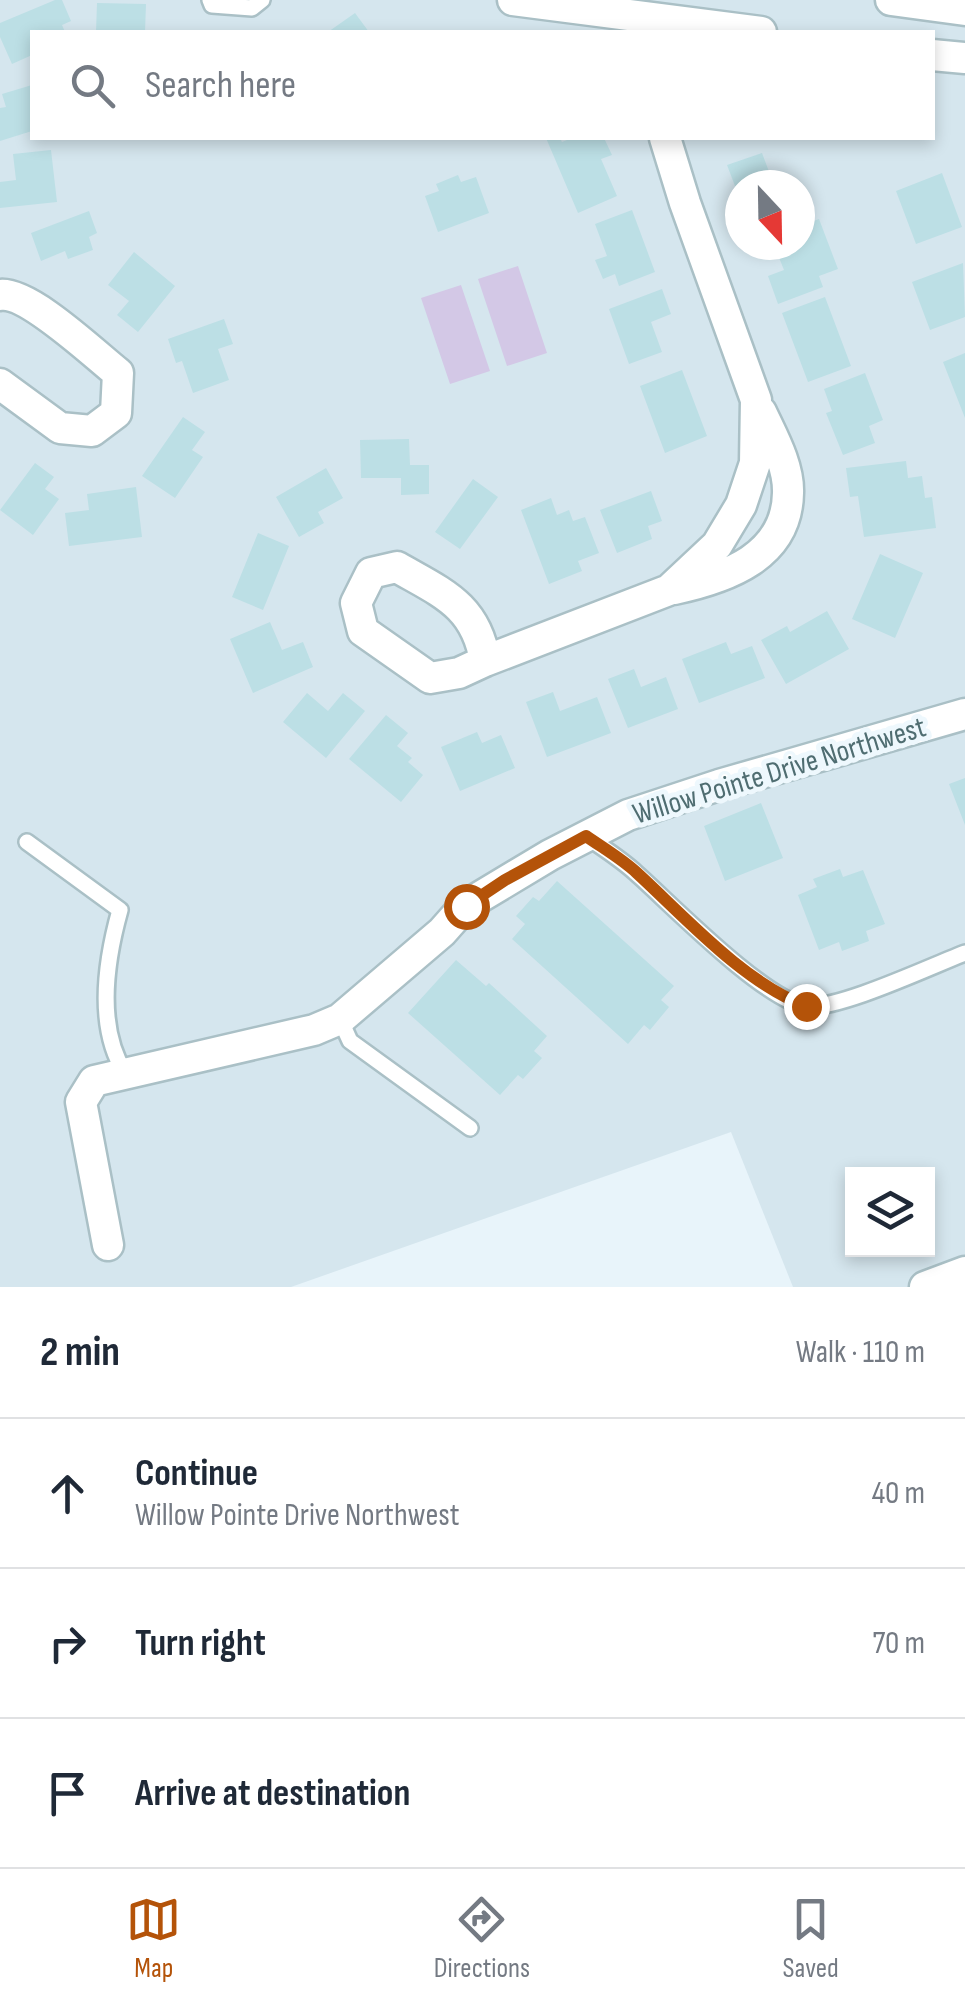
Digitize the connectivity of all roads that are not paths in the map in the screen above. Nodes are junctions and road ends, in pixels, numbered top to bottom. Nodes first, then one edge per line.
1 (210, 0) edge
2 (262, 0) edge
3 (514, 0) edge
4 (891, 0) edge
5 (965, 10) edge
6 (673, 18) edge
7 (748, 30) edge
8 (935, 55) edge
9 (965, 58) edge
10 (667, 140) edge
11 (0, 294) edge
12 (0, 384) edge
13 (756, 400) junction
14 (669, 590) junction
15 (485, 661) dead end
16 (965, 714) edge
17 (586, 836) junction
18 (27, 842) dead end
19 (965, 953) edge
20 (340, 1020) junction
21 (125, 1073) junction
22 (470, 1128) dead end
23 (108, 1245) dead end
24 (965, 1272) edge
25 (925, 1287) edge

1 - 2 lane
3 - 6 street
4 - 5 street
6 - 7 street
8 - 9 street
10 - 13 street
11 - 12 street
13 - 14 street
13 - 14 street
14 - 15 street
16 - 17 street, Willow Pointe Drive Northwest
17 - 19 lane
17 - 20 street, Willow Pointe Drive Northwest
18 - 21 lane
20 - 21 street, Willow Pointe Drive Northwest
20 - 22 lane
21 - 23 street, Willow Pointe Drive Northwest
24 - 25 street

